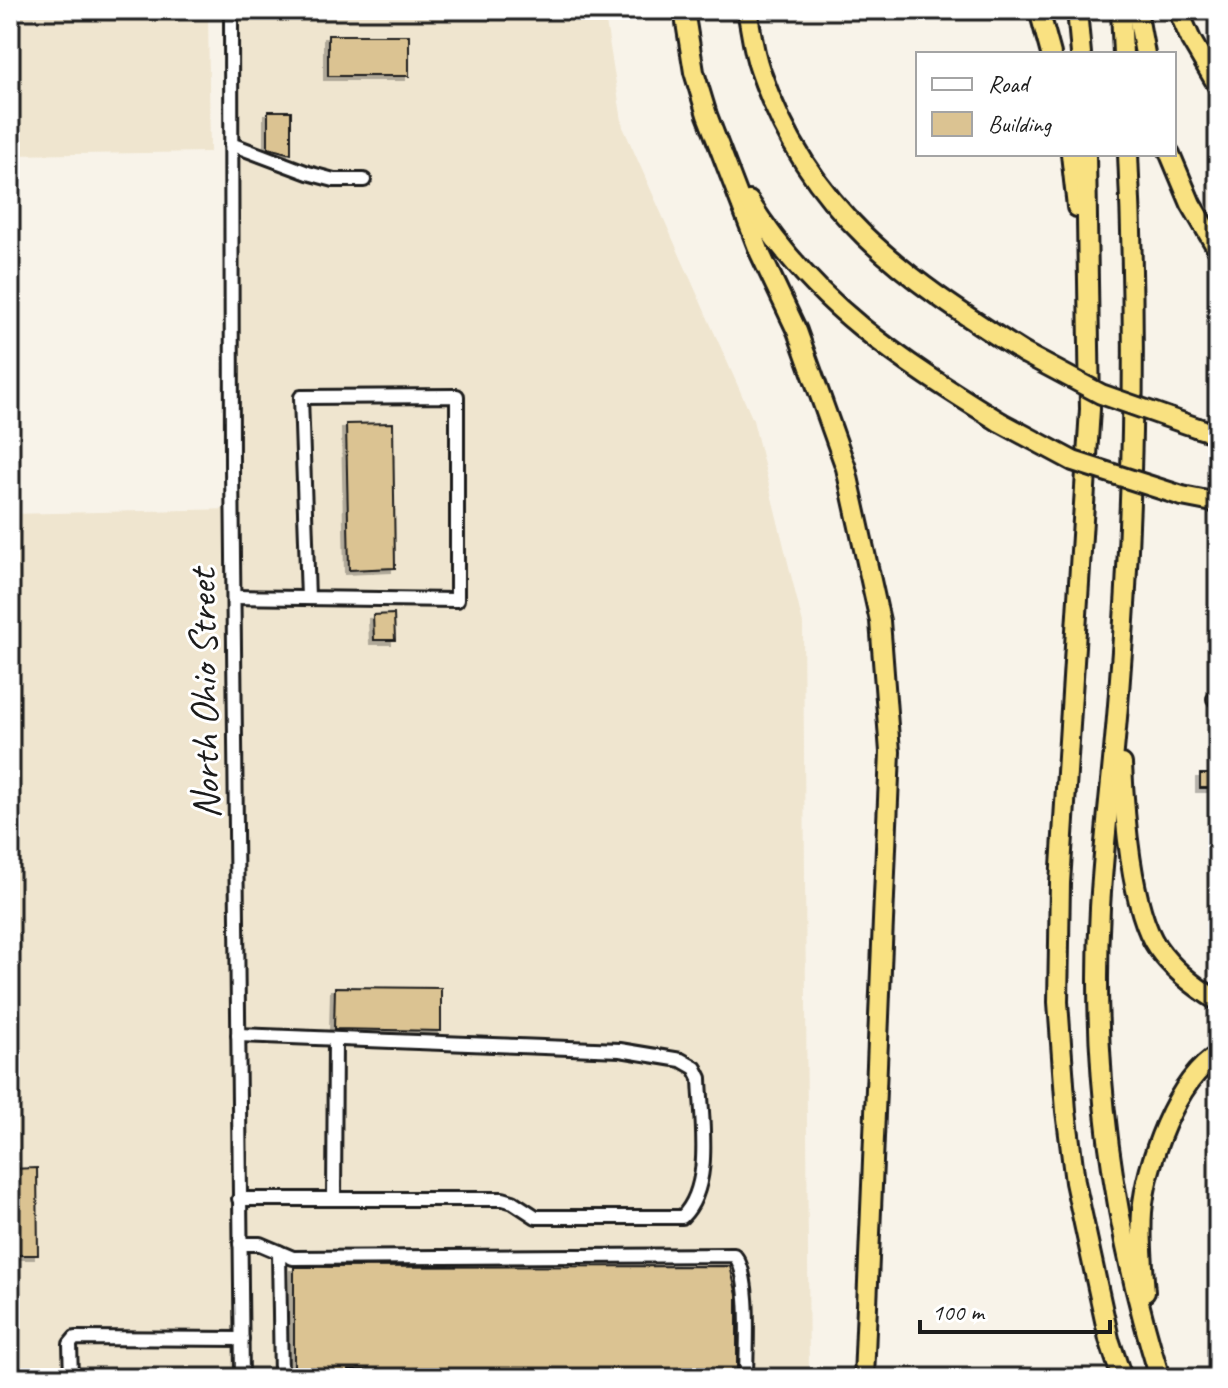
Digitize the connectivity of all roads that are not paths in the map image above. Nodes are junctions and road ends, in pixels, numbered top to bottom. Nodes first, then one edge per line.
1 (231, 10) edge
2 (684, 10) edge
3 (747, 10) edge
4 (1039, 10) edge
5 (1077, 10) edge
6 (1121, 10) edge
7 (1137, 10) edge
8 (1178, 10) edge
9 (1050, 52) edge
10 (1081, 52) edge
11 (1123, 52) edge
12 (1145, 52) edge
13 (1218, 86) edge
14 (231, 144) junction
15 (1071, 156) edge
16 (1086, 156) edge
17 (1128, 156) edge
18 (1171, 156) edge
19 (728, 168) junction
20 (364, 180) dead end
21 (1218, 250) edge
22 (1090, 320) junction
23 (1218, 434) edge
24 (1218, 503) edge
25 (234, 597) junction
26 (308, 598) junction
27 (1119, 692) junction
28 (1218, 1001) edge
29 (238, 1035) junction
30 (335, 1039) junction
31 (1218, 1055) edge
32 (239, 1199) junction
33 (334, 1199) junction
34 (240, 1244) junction
35 (279, 1252) junction
36 (242, 1339) junction
37 (1149, 1343) junction
38 (71, 1378) edge
39 (242, 1378) edge
40 (281, 1378) edge
41 (746, 1378) edge
42 (864, 1378) edge
43 (1122, 1378) edge
44 (1160, 1378) edge

1 - 14 street, North Ohio Street
2 - 19 highway
3 - 23 highway, bridge
4 - 9 highway
5 - 10 highway
6 - 11 highway
7 - 12 highway
8 - 13 highway
14 - 20 street
14 - 25 street, North Ohio Street
15 - 22 highway
16 - 22 highway
17 - 27 highway
18 - 21 highway
19 - 24 highway, bridge
19 - 42 highway
22 - 43 highway
25 - 26 street
25 - 29 street, North Ohio Street
26 - 26 street
27 - 28 highway
27 - 37 highway
29 - 30 street
29 - 32 street, North Ohio Street
30 - 33 street
30 - 33 street
31 - 37 highway
32 - 33 street
32 - 34 street, North Ohio Street
34 - 35 street
34 - 36 street, North Ohio Street
35 - 40 street
35 - 41 street
36 - 38 street
36 - 39 street, North Ohio Street
37 - 44 highway

